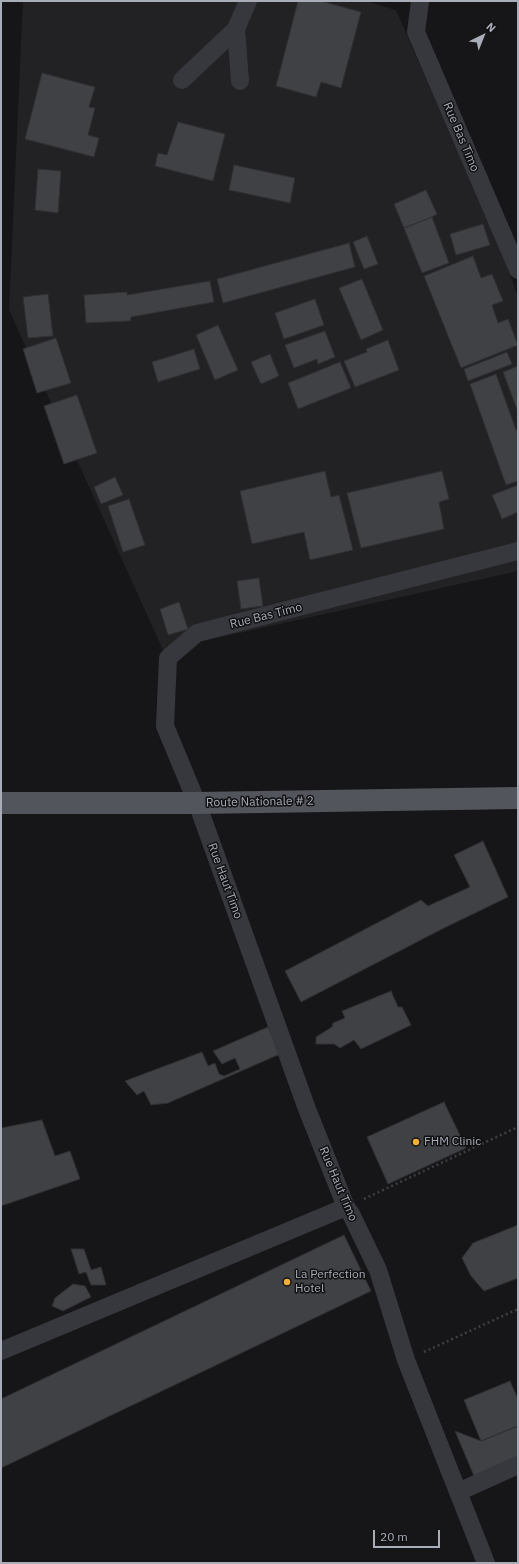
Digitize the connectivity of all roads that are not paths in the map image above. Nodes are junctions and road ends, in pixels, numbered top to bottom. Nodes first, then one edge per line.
1 (248, 1) edge
2 (420, 1) edge
3 (236, 29) junction
4 (182, 80) dead end
5 (240, 81) dead end
6 (518, 270) edge
7 (518, 551) edge
8 (518, 798) edge
9 (1, 803) edge
10 (197, 803) junction
11 (346, 1208) junction
12 (1, 1351) edge
13 (518, 1465) edge
14 (458, 1492) junction
15 (486, 1563) edge

1 - 3 street
2 - 6 street, Rue Bas Timo
3 - 4 street
3 - 5 street
7 - 10 street, Rue Bas Timo
8 - 10 main road, Route Nationale # 2
9 - 10 main road, Route Nationale # 2
10 - 11 street, Rue Haut Timo
11 - 12 street
11 - 14 street, Rue Haut Timo
13 - 14 street
14 - 15 street, Rue Haut Timo

